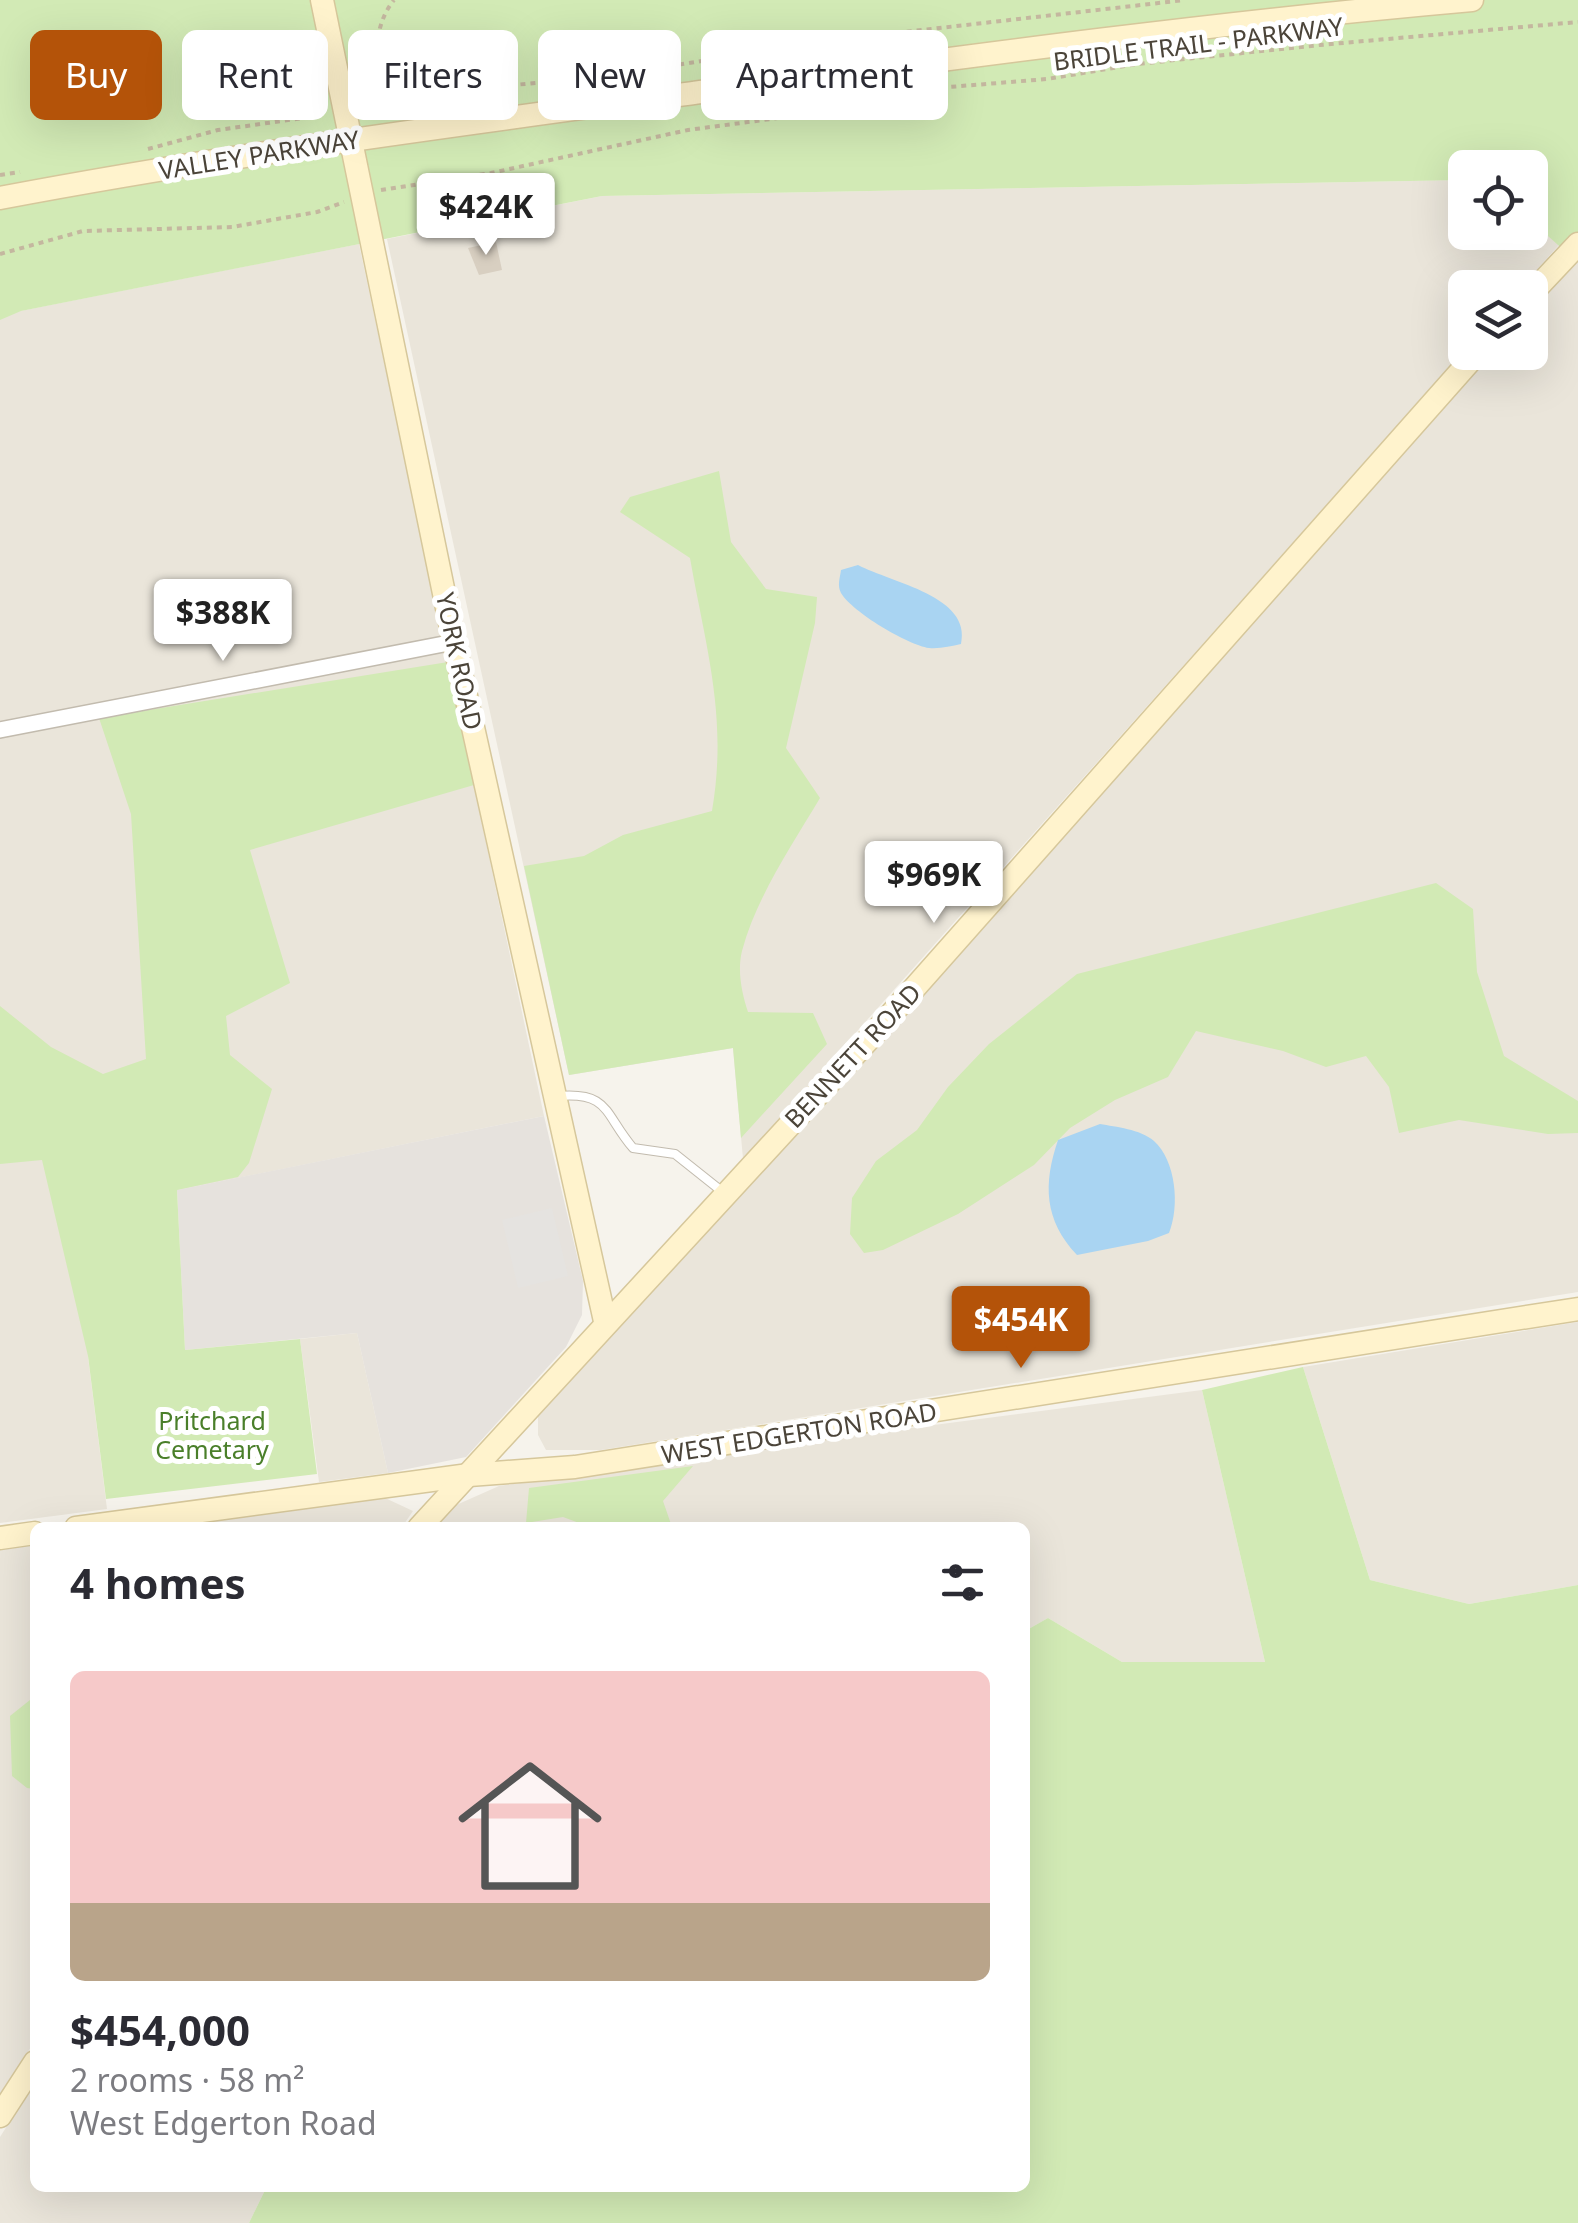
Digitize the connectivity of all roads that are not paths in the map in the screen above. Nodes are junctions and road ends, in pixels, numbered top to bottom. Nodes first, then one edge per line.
1 (322, 0) edge
2 (1472, 0) edge
3 (351, 140) junction
4 (0, 198) edge
5 (1578, 244) edge
6 (1548, 275) edge
7 (1462, 370) edge
8 (454, 642) junction
9 (0, 730) edge
10 (555, 1096) junction
11 (724, 1193) junction
12 (1578, 1308) edge
13 (605, 1321) junction
14 (469, 1475) junction
15 (120, 1522) edge
16 (425, 1522) edge
17 (30, 1534) edge
18 (0, 1538) edge
19 (30, 2070) edge
20 (0, 2116) edge

1 - 3 street, YORK ROAD
2 - 3 street, VALLEY PARKWAY
3 - 4 street, VALLEY PARKWAY
3 - 8 street, YORK ROAD
5 - 6 street
7 - 11 street, BENNETT ROAD
8 - 9 street
8 - 10 street, YORK ROAD
10 - 11 lane
10 - 13 street, YORK ROAD
11 - 13 street, BENNETT ROAD
12 - 14 street, WEST EDGERTON ROAD
13 - 14 street, BENNETT ROAD
14 - 15 street, WEST EDGERTON ROAD
14 - 16 street, BENNETT ROAD
17 - 18 street
19 - 20 street

